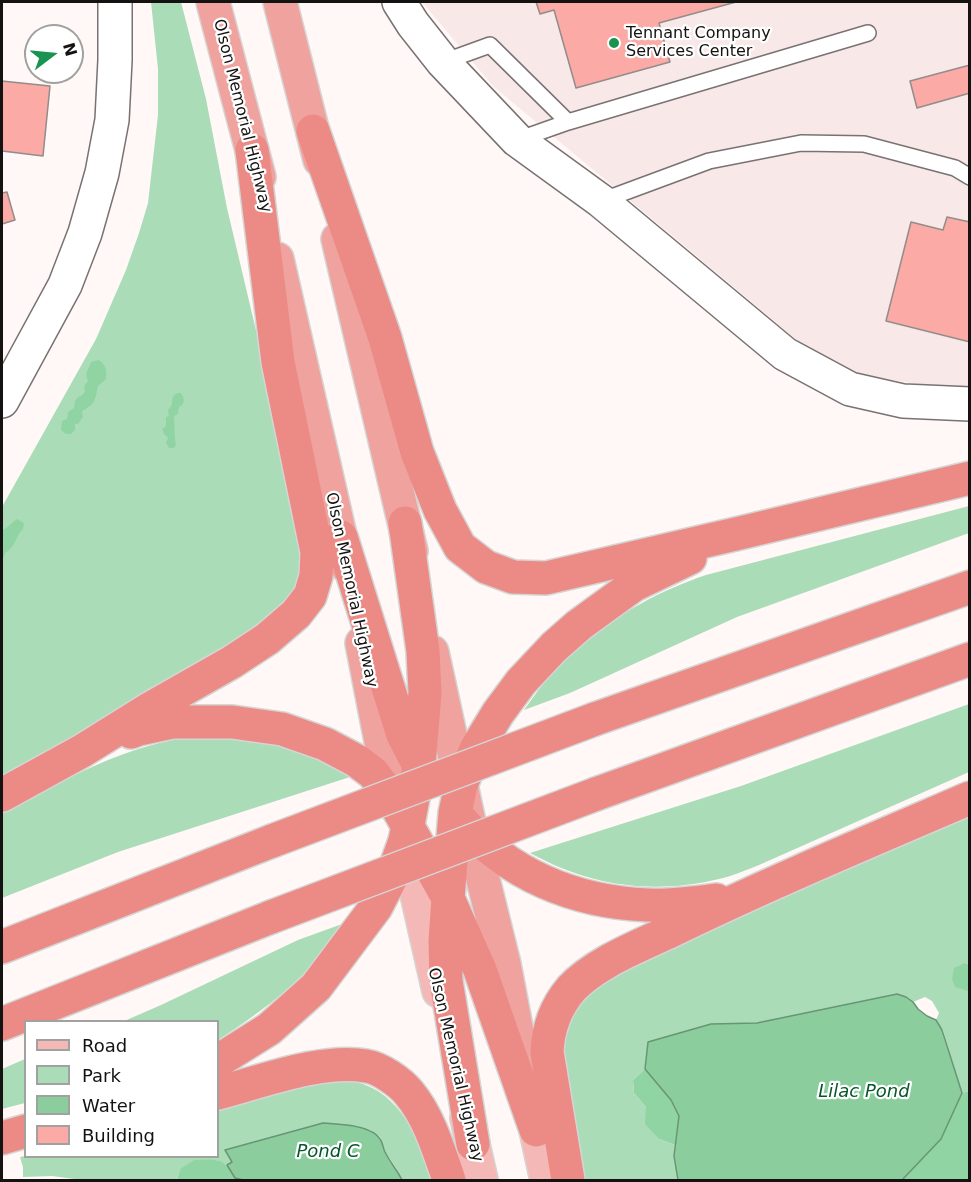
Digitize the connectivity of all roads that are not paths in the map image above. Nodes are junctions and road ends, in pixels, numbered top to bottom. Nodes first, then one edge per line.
1 (115, 2) edge
2 (213, 2) edge
3 (280, 2) edge
4 (399, 2) edge
5 (868, 33) dead end
6 (443, 62) junction
7 (568, 122) junction
8 (313, 132) junction
9 (517, 140) junction
10 (252, 150) junction
11 (969, 177) edge
12 (601, 201) junction
13 (2, 401) edge
14 (969, 404) edge
15 (969, 478) edge
16 (405, 523) junction
17 (740, 533) junction
18 (341, 537) junction
19 (969, 587) edge
20 (969, 659) edge
21 (82, 751) junction
22 (419, 766) junction
23 (2, 795) edge
24 (969, 798) edge
25 (462, 810) junction
26 (403, 825) junction
27 (742, 896) junction
28 (448, 898) junction
29 (2, 947) edge
30 (2, 1024) edge
31 (219, 1059) edge
32 (219, 1093) edge
33 (536, 1130) junction
34 (473, 1144) junction
35 (449, 1180) edge
36 (481, 1180) edge
37 (547, 1180) edge
38 (568, 1180) edge

1 - 13 street
2 - 10 highway, Olson Memorial Highway
3 - 8 highway
4 - 6 street
5 - 7 lane
6 - 7 lane
6 - 9 street
7 - 9 lane
8 - 16 highway
8 - 17 highway
9 - 12 street
10 - 18 highway, Olson Memorial Highway
10 - 21 highway
11 - 12 lane
12 - 14 street
15 - 17 highway
16 - 22 highway
16 - 25 highway
17 - 25 highway
18 - 22 highway
18 - 26 highway, Olson Memorial Highway
19 - 29 highway, bridge
20 - 30 highway, bridge
21 - 23 highway
21 - 26 highway
22 - 25 highway
22 - 26 highway
24 - 27 highway
25 - 27 highway
25 - 28 highway
25 - 33 highway
26 - 28 highway
26 - 31 highway
26 - 34 main road, Olson Memorial Highway
27 - 38 highway
28 - 33 highway
28 - 34 highway
32 - 35 highway
33 - 37 main road
34 - 36 main road, Olson Memorial Highway

